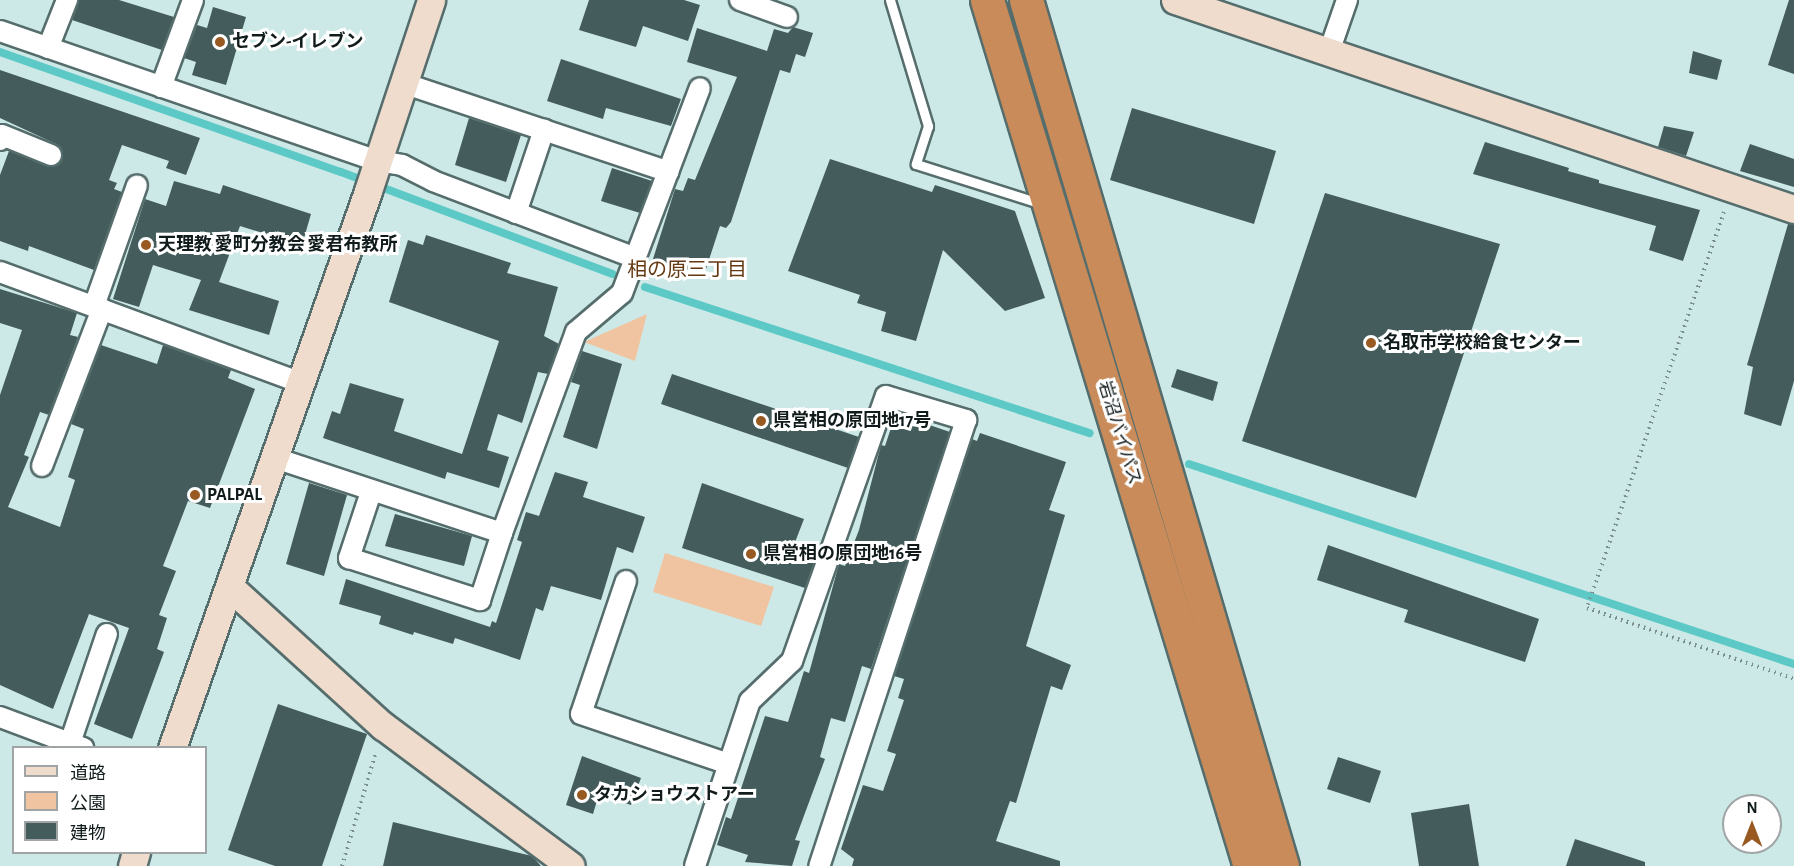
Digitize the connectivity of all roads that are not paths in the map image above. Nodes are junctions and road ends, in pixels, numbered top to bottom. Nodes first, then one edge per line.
1 (67, 0) edge
2 (193, 0) edge
3 (431, 0) edge
4 (740, 0) edge
5 (890, 0) edge
6 (987, 0) edge
7 (1026, 0) edge
8 (1175, 0) edge
9 (1347, 0) edge
10 (787, 17) dead end
11 (0, 31) edge
12 (48, 48) junction
13 (1329, 52) junction
14 (403, 83) junction
15 (161, 87) junction
16 (700, 87) dead end
17 (544, 130) junction
18 (0, 140) edge
19 (51, 155) dead end
20 (669, 172) junction
21 (373, 175) junction
22 (137, 185) dead end
23 (1050, 207) junction
24 (1794, 209) edge
25 (516, 213) junction
26 (636, 258) junction
27 (0, 272) edge
28 (98, 308) junction
29 (302, 382) junction
30 (275, 458) junction
31 (42, 466) dead end
32 (371, 492) junction
33 (502, 533) junction
34 (626, 581) dead end
35 (230, 587) junction
36 (107, 634) dead end
37 (0, 717) edge
38 (77, 745) edge
39 (172, 746) edge
40 (729, 764) junction
41 (571, 866) edge
42 (695, 866) edge
43 (819, 866) edge
44 (1250, 866) edge
45 (1282, 866) edge

1 - 12 street
2 - 15 street
3 - 14 street
4 - 10 street
5 - 23 lane
6 - 23 highway, 岩沼バイパス
7 - 45 highway, 岩沼バイパス
8 - 13 street
9 - 13 street
11 - 12 street
12 - 15 street
13 - 24 street
14 - 17 street
14 - 21 street
15 - 21 street
16 - 20 street
17 - 20 street
17 - 25 street
18 - 19 street
20 - 26 street
21 - 25 street
21 - 29 street
22 - 28 street
23 - 44 highway, 岩沼バイパス
25 - 26 street
26 - 33 street
27 - 28 street
28 - 29 street
28 - 31 street
29 - 30 street
30 - 32 street
30 - 35 street
32 - 33 street
32 - 33 street
34 - 40 street
35 - 39 street
35 - 41 street
36 - 38 street
37 - 38 street
40 - 42 street
40 - 43 street

